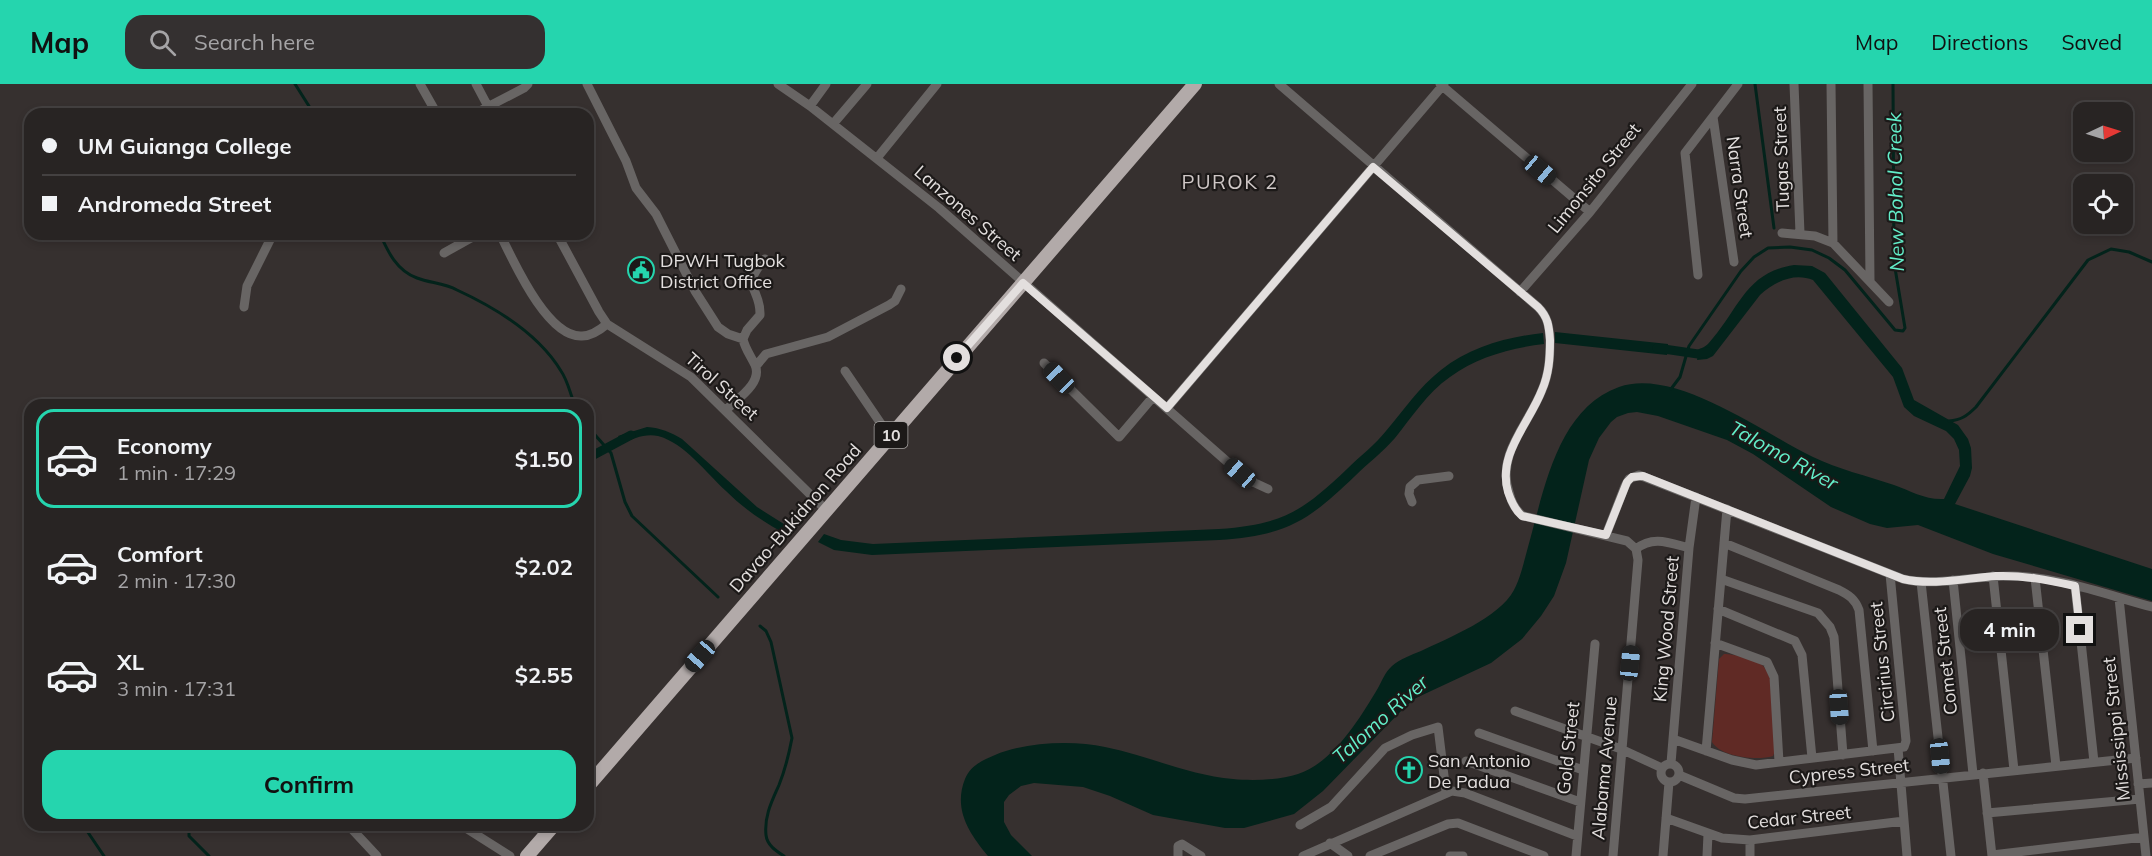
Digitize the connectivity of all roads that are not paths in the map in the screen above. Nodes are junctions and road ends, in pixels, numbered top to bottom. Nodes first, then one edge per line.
1 (420, 84) edge
2 (476, 84) edge
3 (528, 84) edge
4 (587, 84) edge
5 (778, 84) edge
6 (826, 84) edge
7 (867, 84) edge
8 (937, 84) edge
9 (1195, 84) edge
10 (1279, 84) edge
11 (1692, 84) edge
12 (1738, 84) edge
13 (1794, 84) edge
14 (1831, 84) edge
15 (1868, 84) edge
16 (1442, 85) edge
17 (810, 106) junction
18 (434, 108) edge
19 (489, 108) edge
20 (493, 108) edge
21 (1713, 117) junction
22 (833, 124) junction
23 (877, 158) junction
24 (1373, 167) junction
25 (1590, 212) junction
26 (1782, 233) dead end
27 (1800, 233) junction
28 (270, 240) edge
29 (467, 240) edge
30 (503, 240) edge
31 (560, 240) edge
32 (1833, 243) junction
33 (444, 253) dead end
34 (765, 259) dead end
35 (1734, 262) dead end
36 (1698, 275) dead end
37 (1870, 280) junction
38 (1023, 283) junction
39 (902, 289) dead end
40 (1520, 292) junction
41 (1889, 302) dead end
42 (244, 307) dead end
43 (607, 324) junction
44 (743, 339) junction
45 (1044, 363) dead end
46 (756, 366) junction
47 (845, 371) dead end
48 (1153, 397) junction
49 (1167, 408) junction
50 (726, 410) junction
51 (890, 437) junction
52 (1449, 476) dead end
53 (1268, 489) dead end
54 (1695, 497) junction
55 (1412, 502) dead end
56 (826, 510) junction
57 (1727, 510) junction
58 (1606, 535) junction
59 (1724, 543) junction
60 (1689, 548) junction
61 (1636, 549) junction
62 (1890, 574) junction
63 (1993, 576) junction
64 (2035, 578) junction
65 (1721, 579) junction
66 (1953, 580) junction
67 (1922, 582) junction
68 (2075, 586) junction
69 (2119, 598) junction
70 (2152, 607) edge
71 (1718, 609) junction
72 (1716, 643) junction
73 (1595, 644) dead end
74 (1515, 711) dead end
75 (1479, 733) dead end
76 (1586, 737) junction
77 (1673, 739) junction
78 (1902, 747) junction
79 (1621, 749) junction
80 (1706, 751) junction
81 (1873, 751) junction
82 (1843, 755) junction
83 (1812, 758) junction
84 (2136, 758) junction
85 (1466, 761) dead end
86 (1779, 762) junction
87 (2094, 762) junction
88 (1667, 766) junction
89 (2056, 766) junction
90 (1583, 770) junction
91 (2014, 770) junction
92 (1978, 774) junction
93 (1679, 775) junction
94 (1942, 777) junction
95 (594, 779) edge
96 (1669, 782) junction
97 (1901, 782) junction
98 (2152, 783) edge
99 (2138, 784) junction
100 (1446, 792) junction
101 (2140, 799) junction
102 (1580, 802) junction
103 (1987, 813) junction
104 (1666, 818) junction
105 (1904, 821) junction
106 (1300, 825) dead end
107 (354, 831) edge
108 (470, 831) edge
109 (549, 831) edge
110 (1708, 834) junction
111 (1577, 836) junction
112 (2144, 837) junction
113 (1750, 840) junction
114 (1330, 843) junction
115 (1992, 855) edge
116 (377, 856) edge
117 (510, 856) edge
118 (527, 856) edge
119 (1178, 856) edge
120 (1201, 856) edge
121 (1303, 856) edge
122 (1348, 856) edge
123 (1370, 856) edge
124 (1450, 856) edge
125 (1463, 856) edge
126 (1544, 856) edge
127 (1576, 856) edge
128 (1613, 856) edge
129 (1663, 856) edge
130 (1707, 856) edge
131 (1750, 856) edge
132 (1907, 856) edge
133 (1951, 856) edge
134 (2146, 856) edge

1 - 18 street
2 - 19 street
3 - 20 street
4 - 44 street
5 - 17 street, Lanzones Street
6 - 17 street
7 - 22 street
8 - 23 street
9 - 38 highway, Davao-Bukidnon Road / 10
10 - 24 street
11 - 25 street, Limonsito Street
12 - 21 street
13 - 27 street, Tugas Street
14 - 32 street
15 - 37 street
16 - 24 street
16 - 25 street
17 - 22 street, Lanzones Street
21 - 35 street, Narra Street
21 - 36 street
22 - 23 street, Lanzones Street
23 - 38 street, Lanzones Street
24 - 40 street
24 - 49 street
25 - 40 street, Limonsito Street
26 - 27 street
27 - 32 street
28 - 42 street
29 - 33 street
30 - 43 street
31 - 43 street, Tirol Street
32 - 37 street
34 - 44 street
37 - 41 street
38 - 48 street, Lanzones Street
38 - 51 highway, Davao-Bukidnon Road / 10
39 - 46 street
40 - 58 street
43 - 50 street, Tirol Street
44 - 46 street
45 - 48 street
46 - 50 street
47 - 51 street
48 - 49 street, Lanzones Street
49 - 53 street, Lanzones Street
50 - 56 street, Tirol Street
51 - 56 highway, Davao-Bukidnon Road / 10
52 - 55 street
54 - 57 street
54 - 58 street
54 - 60 street, King Wood Street
56 - 95 highway, Davao-Bukidnon Road / 10
57 - 59 street
57 - 62 street
58 - 61 street
59 - 65 street
59 - 81 street
60 - 61 street
60 - 77 street, King Wood Street
61 - 79 street, Alabama Avenue
62 - 67 street
62 - 78 street, Circirius Street
63 - 64 street
63 - 66 street
63 - 91 street
64 - 68 street
64 - 89 street
65 - 71 street
65 - 82 street
66 - 67 street
66 - 92 street, Comet Street
67 - 94 street
68 - 69 street
68 - 87 street
69 - 70 street
69 - 84 street, Mississippi Street
71 - 72 street
71 - 83 street
72 - 80 street
72 - 86 street
73 - 76 street, Gold Street
74 - 76 street
75 - 90 street
76 - 79 street
76 - 90 street, Gold Street
77 - 80 street
77 - 88 street, King Wood Street
78 - 81 street
78 - 97 street, Circirius Street
79 - 88 street
79 - 128 street, Alabama Avenue
80 - 86 street
81 - 82 street
82 - 83 street
83 - 86 street
84 - 87 street, Cypress Street
84 - 99 street, Mississippi Street
85 - 102 street
87 - 89 street, Cypress Street
88 - 93 street
88 - 96 street
89 - 91 street, Cypress Street
90 - 102 street, Gold Street
91 - 92 street, Cypress Street
92 - 94 street, Cypress Street
92 - 103 street, Comet Street
93 - 96 street
93 - 97 street, Cypress Street
94 - 97 street, Cypress Street
94 - 133 street
96 - 104 street
97 - 105 street, Circirius Street
98 - 99 street
99 - 101 street, Mississippi Street
100 - 106 street
100 - 111 street
100 - 114 street
101 - 103 street
101 - 112 street, Mississippi Street
102 - 111 street, Gold Street
103 - 115 street, Comet Street
104 - 110 street, Cedar Street
104 - 129 street
105 - 113 street, Cedar Street
105 - 132 street, Circirius Street
107 - 116 street
108 - 117 street
109 - 118 highway
110 - 113 street, Cedar Street
110 - 130 street
111 - 127 street, Gold Street
112 - 115 street
112 - 134 street, Mississippi Street
113 - 131 street
114 - 121 street
114 - 122 street
119 - 120 street
123 - 126 street
124 - 125 street

